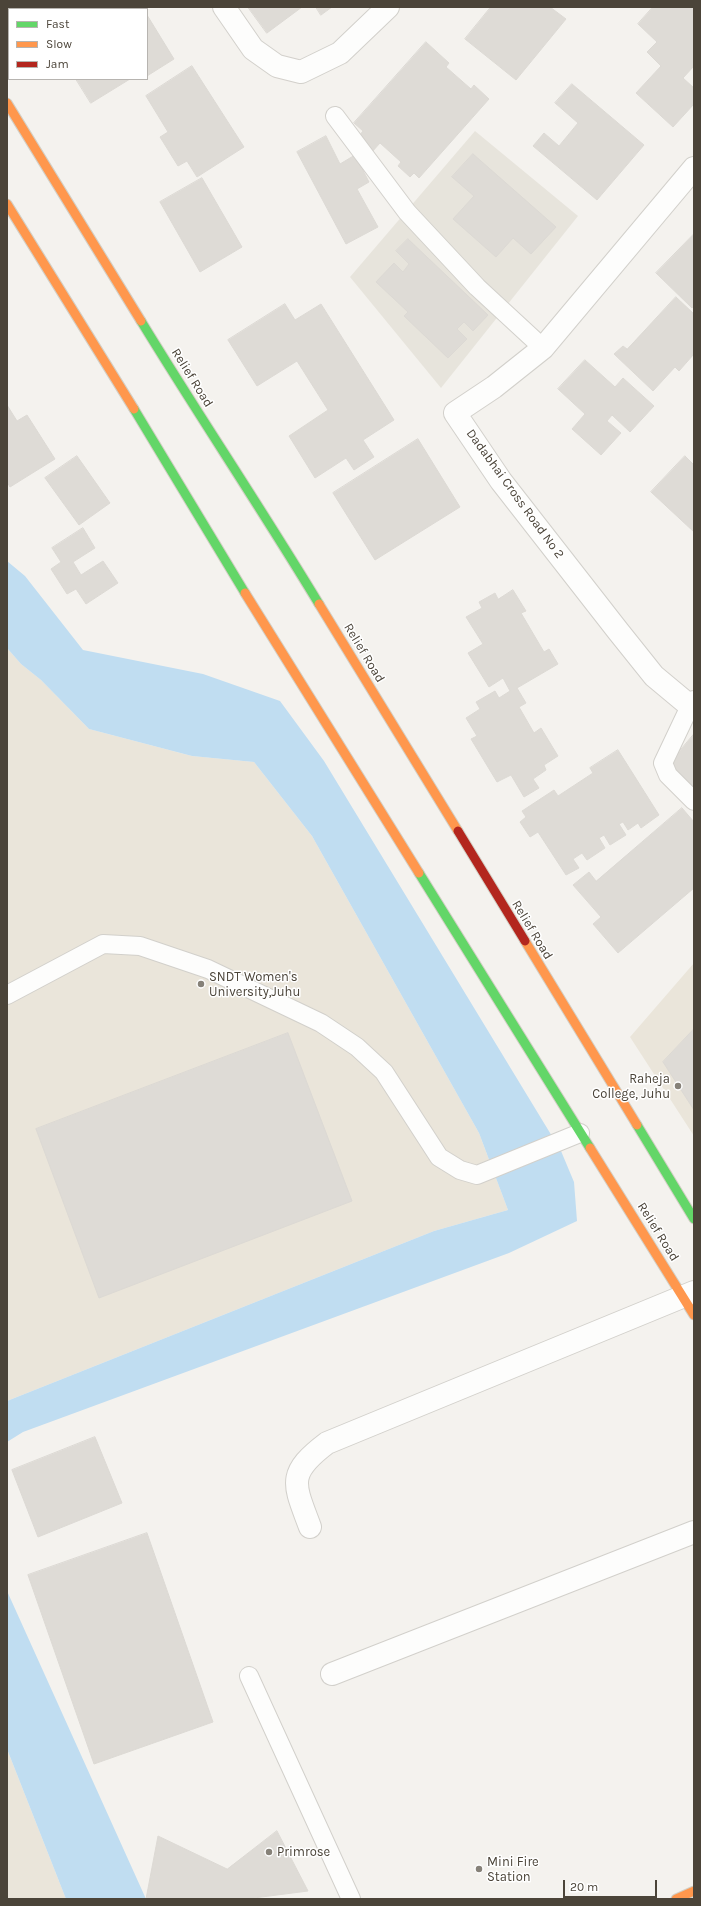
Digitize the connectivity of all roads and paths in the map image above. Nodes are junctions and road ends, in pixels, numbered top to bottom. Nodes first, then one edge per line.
1 (224, 7) edge
2 (388, 7) edge
3 (7, 103) edge
4 (335, 116) dead end
5 (694, 168) edge
6 (7, 204) edge
7 (543, 348) junction
8 (692, 704) edge
9 (694, 802) edge
10 (7, 995) edge
11 (580, 1133) junction
12 (694, 1219) edge
13 (688, 1294) edge
14 (694, 1315) edge
15 (310, 1528) dead end
16 (694, 1532) edge
17 (332, 1674) dead end
18 (249, 1676) dead end
19 (694, 1891) edge
20 (351, 1899) edge
21 (676, 1899) edge

1 - 2 street
3 - 12 street, Relief Road
4 - 7 lane
5 - 7 street, Dadabhai Cross Road No 2
6 - 11 street, Relief Road
7 - 8 street, Dadabhai Cross Road No 2
8 - 9 lane
10 - 11 lane
11 - 13 street, Relief Road
13 - 14 street, Relief Road
13 - 15 street
16 - 17 street
18 - 20 lane
19 - 21 street

